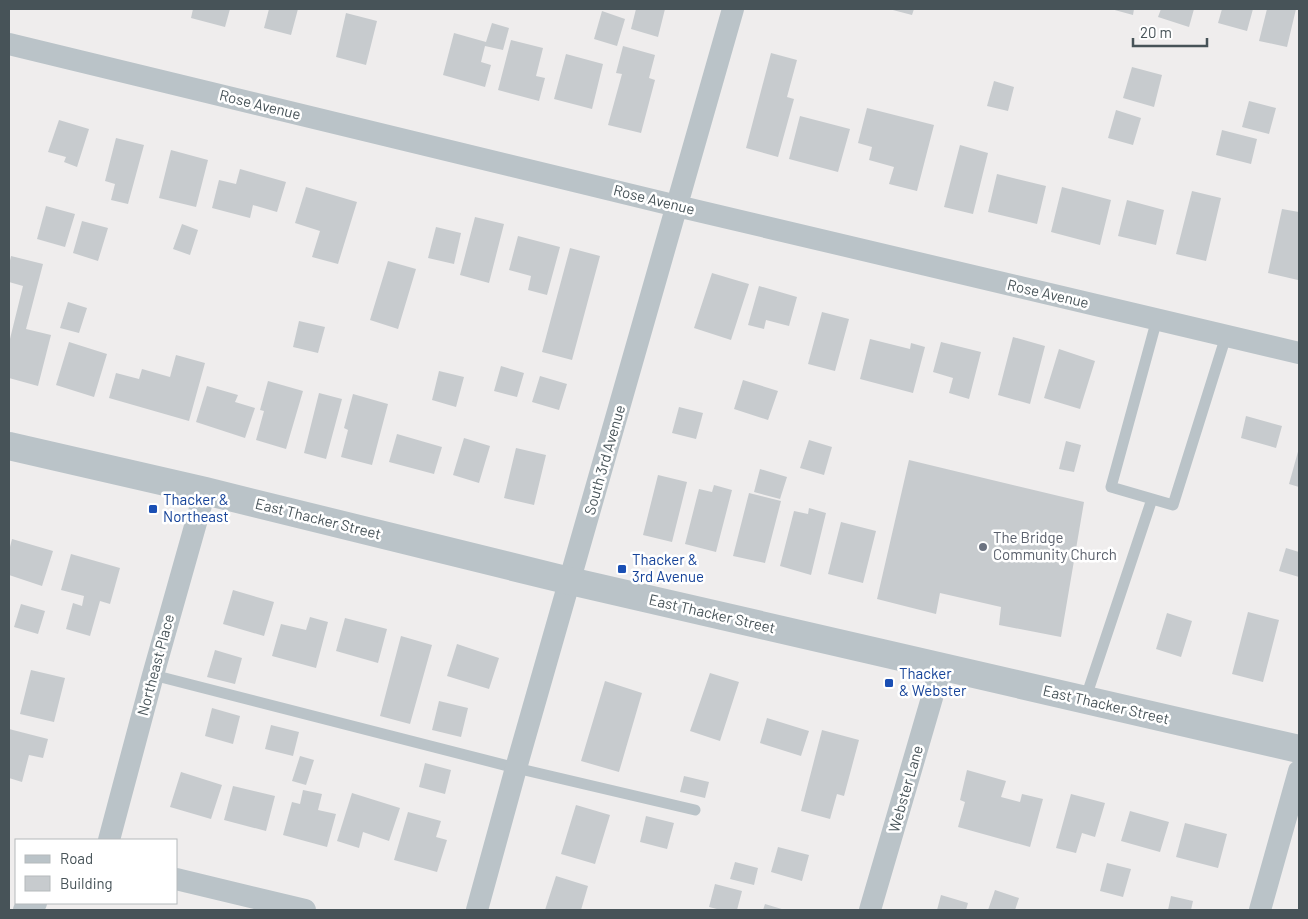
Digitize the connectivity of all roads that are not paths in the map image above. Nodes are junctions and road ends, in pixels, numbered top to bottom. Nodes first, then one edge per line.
1 (732, 9) edge
2 (9, 44) edge
3 (677, 206) junction
4 (1157, 319) junction
5 (1226, 336) junction
6 (1299, 353) edge
7 (9, 446) edge
8 (205, 491) junction
9 (1152, 499) junction
10 (570, 581) junction
11 (941, 668) junction
12 (153, 675) junction
13 (1085, 700) junction
14 (1299, 749) edge
15 (516, 768) junction
16 (1299, 771) edge
17 (695, 810) dead end
18 (109, 839) edge
19 (178, 879) edge
20 (305, 910) edge
21 (477, 910) edge
22 (870, 910) edge
23 (1260, 910) edge

1 - 3 street, South 3rd Avenue
2 - 3 street, Rose Avenue
3 - 4 street, Rose Avenue
3 - 10 street, South 3rd Avenue
4 - 5 street, Rose Avenue
4 - 9 lane
5 - 6 street, Rose Avenue
5 - 9 lane
7 - 8 street, East Thacker Street
8 - 10 street, East Thacker Street
8 - 12 street, Northeast Place
9 - 13 lane
10 - 11 street, East Thacker Street
10 - 15 street, South 3rd Avenue
11 - 13 street, East Thacker Street
11 - 22 street, Webster Lane
12 - 15 lane
12 - 18 street, Northeast Place
13 - 14 street, East Thacker Street
15 - 17 lane
15 - 21 street, South 3rd Avenue
16 - 23 street
19 - 20 street

